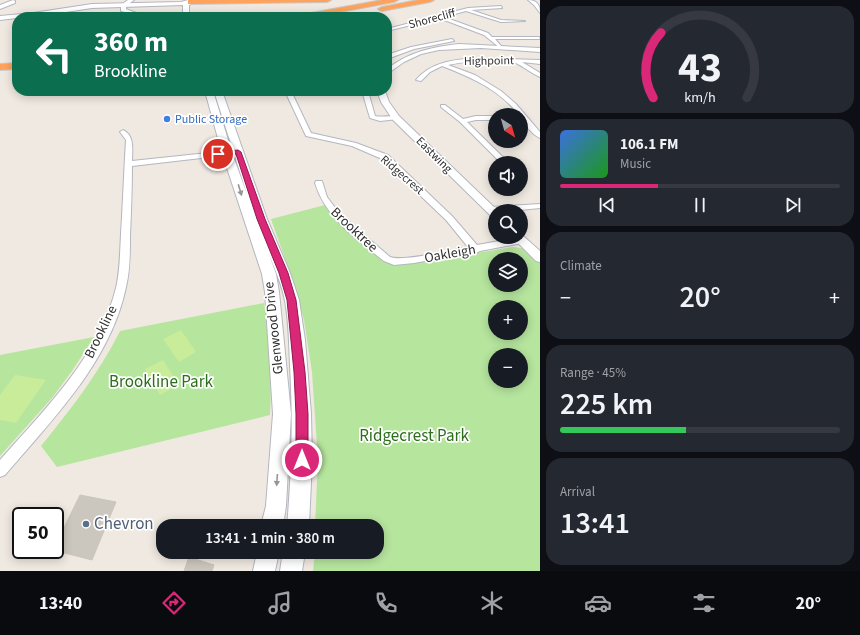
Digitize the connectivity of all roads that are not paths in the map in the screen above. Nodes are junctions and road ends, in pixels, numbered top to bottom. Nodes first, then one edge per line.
1 (7, 0) edge
2 (327, 0) edge
3 (387, 0) edge
4 (394, 0) edge
5 (430, 0) edge
6 (530, 0) edge
7 (191, 1) edge
8 (127, 2) edge
9 (173, 4) junction
10 (538, 4) edge
11 (501, 6) dead end
12 (0, 7) edge
13 (186, 8) junction
14 (465, 10) junction
15 (51, 12) edge
16 (127, 12) edge
17 (186, 12) edge
18 (192, 12) edge
19 (328, 12) edge
20 (329, 12) edge
21 (368, 12) edge
22 (540, 12) edge
23 (12, 16) edge
24 (438, 16) junction
25 (0, 17) edge
26 (523, 21) dead end
27 (392, 29) edge
28 (493, 38) junction
29 (539, 38) edge
30 (452, 40) dead end
31 (500, 47) junction
32 (540, 50) edge
33 (392, 55) edge
34 (516, 60) junction
35 (540, 62) edge
36 (444, 65) junction
37 (12, 66) edge
38 (0, 67) edge
39 (392, 68) edge
40 (540, 75) edge
41 (419, 80) dead end
42 (210, 96) edge
43 (219, 96) edge
44 (290, 96) edge
45 (367, 96) edge
46 (383, 96) edge
47 (443, 106) dead end
48 (516, 108) edge
49 (396, 118) junction
50 (488, 118) edge
51 (462, 121) junction
52 (528, 123) edge
53 (123, 132) dead end
54 (540, 135) edge
55 (232, 153) junction
56 (498, 156) edge
57 (128, 164) junction
58 (319, 183) dead end
59 (540, 206) edge
60 (488, 207) edge
61 (528, 208) edge
62 (500, 244) edge
63 (525, 244) edge
64 (476, 250) junction
65 (540, 258) edge
66 (403, 262) joint
67 (0, 470) edge
68 (273, 519) edge
69 (298, 519) edge
70 (267, 559) edge
71 (293, 559) edge
72 (264, 571) edge
73 (291, 571) edge

1 - 12 street
2 - 7 highway
3 - 19 highway
4 - 20 highway
5 - 21 highway
6 - 10 street
7 - 8 main road
7 - 9 main road
7 - 13 main road
7 - 18 main road
8 - 9 main road
8 - 15 main road
8 - 16 street
9 - 13 main road
10 - 22 street
11 - 14 street, Shorecliff
13 - 17 main road
14 - 24 street, Shorecliff
14 - 26 street
23 - 25 main road
24 - 27 street, Shorecliff
24 - 28 street
28 - 29 street
28 - 31 street
30 - 33 street
31 - 32 street
31 - 39 street
34 - 35 street, Highpoint
34 - 36 street, Highpoint
34 - 40 street
36 - 41 street, Highpoint
36 - 48 street
37 - 38 highway
42 - 55 main road, Glenwood Drive
43 - 55 main road, Glenwood Drive
44 - 64 street, Ridgecrest
45 - 49 street
46 - 49 street, Eastwing
47 - 51 street
49 - 60 street, Eastwing
50 - 51 street
51 - 56 street
52 - 54 street
53 - 57 street, Brookline
55 - 57 street
55 -> 68 main road, Glenwood Drive
55 - 69 main road, Glenwood Drive
57 - 67 street, Brookline
58 - 66 street, Brooktree
59 - 61 street
62 - 64 street, Oakleigh
63 - 65 street
64 - 66 street, Oakleigh
70 - 72 main road
71 - 73 main road

